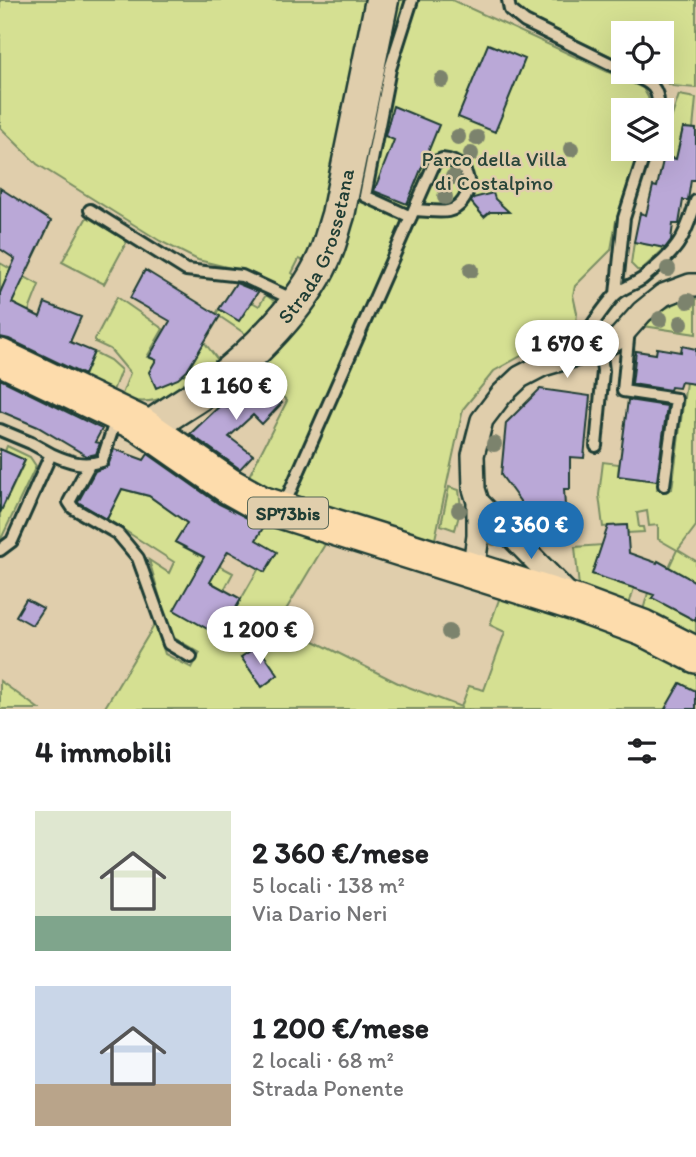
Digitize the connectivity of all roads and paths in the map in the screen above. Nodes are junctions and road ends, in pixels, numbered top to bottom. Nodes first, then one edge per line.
1 (382, 0) edge
2 (412, 0) edge
3 (508, 0) edge
4 (611, 65) edge
5 (642, 161) edge
6 (696, 201) edge
7 (90, 210) dead end
8 (413, 213) junction
9 (696, 285) edge
10 (616, 294) junction
11 (297, 301) junction
12 (630, 327) junction
13 (600, 348) junction
14 (0, 357) edge
15 (568, 358) junction
16 (118, 413) junction
17 (148, 429) junction
18 (0, 430) edge
19 (596, 446) dead end
20 (51, 454) junction
21 (89, 465) junction
22 (664, 485) dead end
23 (478, 502) junction
24 (281, 511) junction
25 (512, 536) junction
26 (0, 550) edge
27 (488, 576) junction
28 (578, 604) junction
29 (696, 655) edge
30 (191, 657) dead end

1 - 11 main road, Strada Grossetana
2 - 8 lane
3 - 4 lane
5 - 10 lane
6 - 10 lane
7 - 11 lane
8 - 8 lane
8 - 24 lane
9 - 12 street
10 - 15 lane
11 - 17 main road, Strada Grossetana
12 - 13 street
12 - 22 lane
13 - 15 street
13 - 19 lane
14 - 16 main road, SP73bis
15 - 23 street
16 - 17 main road, SP73bis
16 - 21 lane
17 - 24 main road, SP73bis
18 - 20 lane
20 - 21 lane
20 - 26 lane
21 - 30 lane
23 - 25 street
23 - 27 street
24 - 27 main road, SP73bis
25 - 27 street
25 - 28 street
27 - 28 main road, SP73bis
28 - 29 main road, SP73bis

